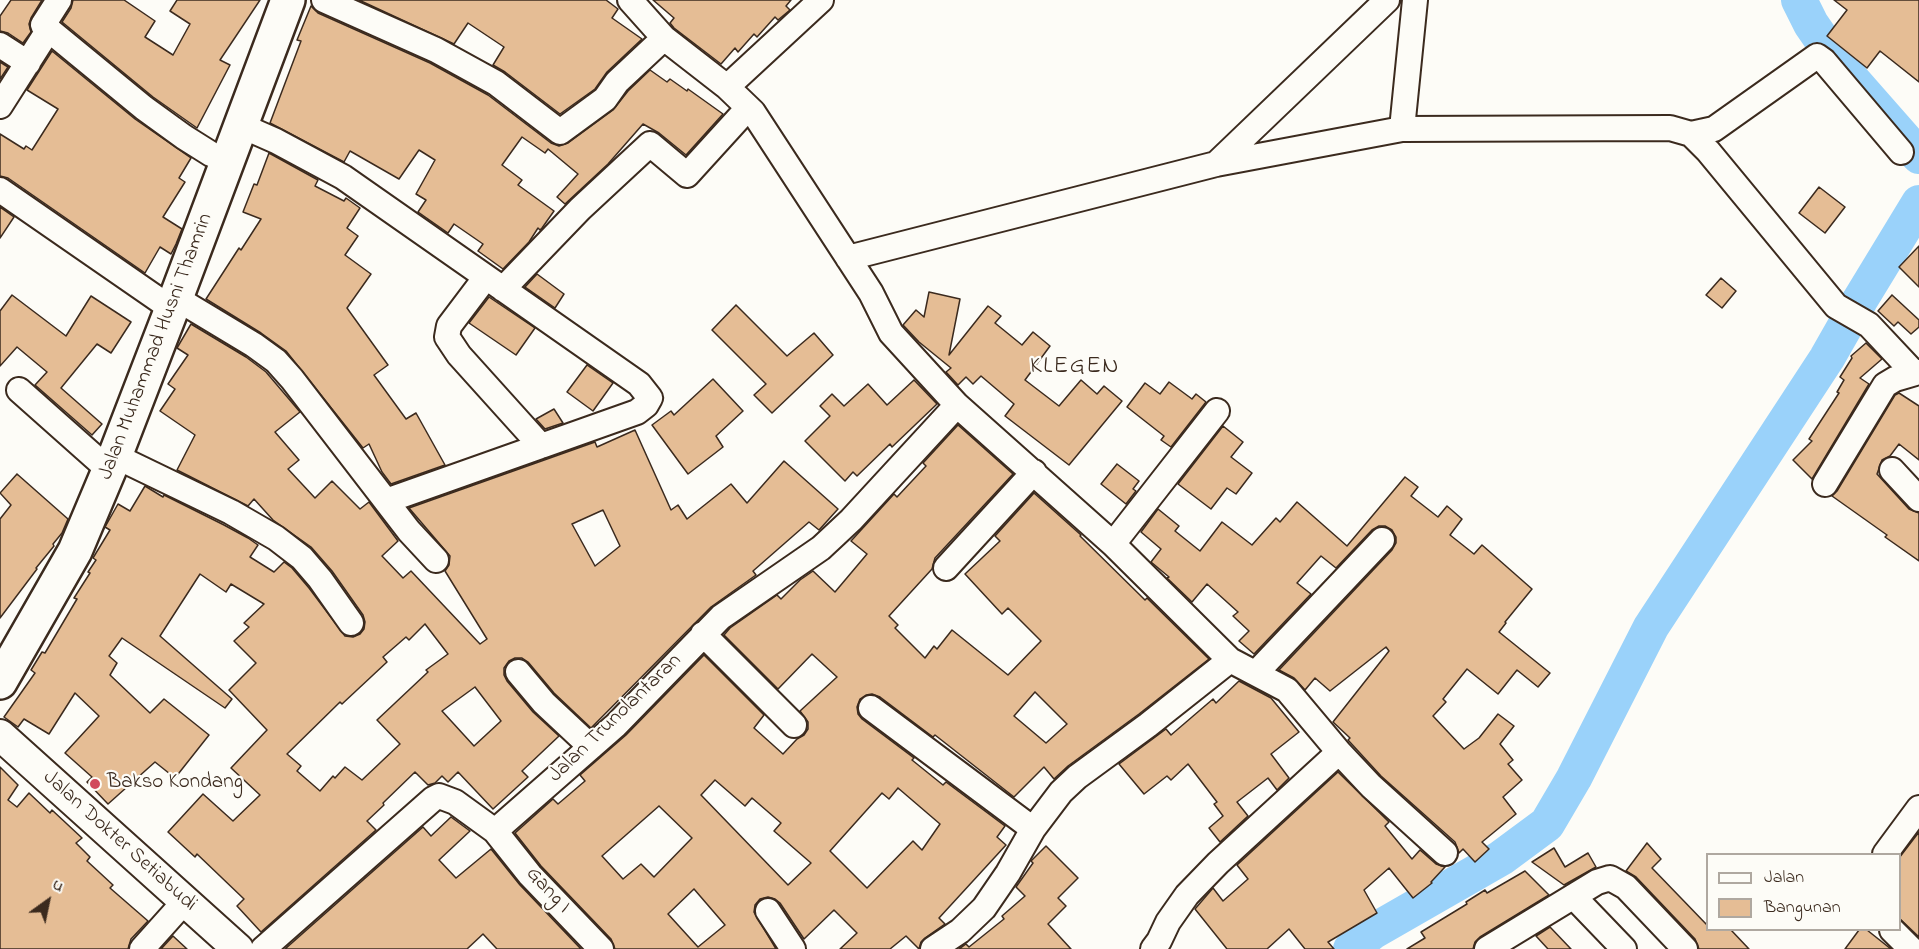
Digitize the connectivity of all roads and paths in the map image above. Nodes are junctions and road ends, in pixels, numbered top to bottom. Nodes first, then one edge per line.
1 (59, 0) edge
2 (288, 0) edge
3 (324, 0) edge
4 (630, 0) edge
5 (821, 0) edge
6 (1387, 0) edge
7 (1415, 0) edge
8 (49, 30) junction
9 (664, 38) junction
10 (0, 45) edge
11 (28, 63) junction
12 (727, 87) junction
13 (0, 106) edge
14 (748, 108) junction
15 (242, 126) junction
16 (1402, 129) junction
17 (1691, 134) junction
18 (1901, 152) dead end
19 (226, 161) junction
20 (1216, 164) junction
21 (0, 190) edge
22 (848, 258) junction
23 (495, 283) junction
24 (174, 303) junction
25 (1916, 372) edge
26 (19, 390) dead end
27 (957, 405) junction
28 (1217, 411) dead end
29 (541, 446) junction
30 (112, 463) junction
31 (1892, 470) dead end
32 (1034, 472) junction
33 (1825, 484) dead end
34 (1919, 499) edge
35 (386, 501) junction
36 (1382, 540) dead end
37 (1113, 544) junction
38 (436, 560) dead end
39 (946, 568) dead end
40 (351, 623) dead end
41 (703, 634) junction
42 (1230, 660) junction
43 (518, 672) dead end
44 (1256, 673) junction
45 (0, 682) edge
46 (871, 708) dead end
47 (794, 725) dead end
48 (0, 735) edge
49 (591, 747) junction
50 (1339, 752) junction
51 (1919, 809) edge
52 (1033, 829) junction
53 (495, 831) junction
54 (1445, 853) dead end
55 (1886, 853) edge
56 (1574, 897) junction
57 (186, 901) junction
58 (768, 911) dead end
59 (1893, 931) edge
60 (142, 949) edge
61 (238, 949) edge
62 (263, 949) edge
63 (601, 949) edge
64 (793, 949) edge
65 (933, 949) edge
66 (1153, 949) edge
67 (1487, 949) edge
68 (1624, 949) edge
69 (1685, 949) edge
70 (1911, 949) edge

1 - 8 street
2 - 15 highway, Jalan Muhammad Husni Thamrin
3 - 9 street
4 - 9 street
5 - 12 street
6 - 20 street
7 - 16 street
8 - 11 street
8 - 19 street
9 - 12 street
10 - 11 street
11 - 13 street
12 - 14 street
14 - 22 street
14 - 23 street
15 - 19 highway, Jalan Muhammad Husni Thamrin
15 - 23 street
16 - 17 street
16 - 20 street
17 - 18 street
17 - 25 street
19 - 24 highway, Jalan Muhammad Husni Thamrin
20 - 22 street
21 - 24 street
22 - 27 street
23 - 29 street
23 - 29 street
24 - 30 highway, Jalan Muhammad Husni Thamrin
24 - 35 street
25 - 33 street
26 - 30 street
27 - 32 street
27 - 41 street, Jalan Trunolantaran
28 - 37 street
29 - 35 street
30 - 40 street
30 - 45 highway, Jalan Muhammad Husni Thamrin
31 - 34 street
32 - 37 street
32 - 39 street
35 - 38 street
36 - 44 street
37 - 42 street
41 - 47 street
41 - 49 street, Jalan Trunolantaran
42 - 44 street
42 - 52 street
43 - 49 street
44 - 50 street
46 - 52 street
48 - 57 main road, Jalan Dokter Setiabudi
49 - 53 street, Jalan Trunolantaran
50 - 54 street
50 - 66 street
51 - 55 street
52 - 65 street
53 - 62 street
53 - 63 street, Gang I
56 - 67 street
56 - 68 street
56 - 69 street
57 - 60 street
57 - 61 main road, Jalan Dokter Setiabudi
58 - 64 street
59 - 70 street

